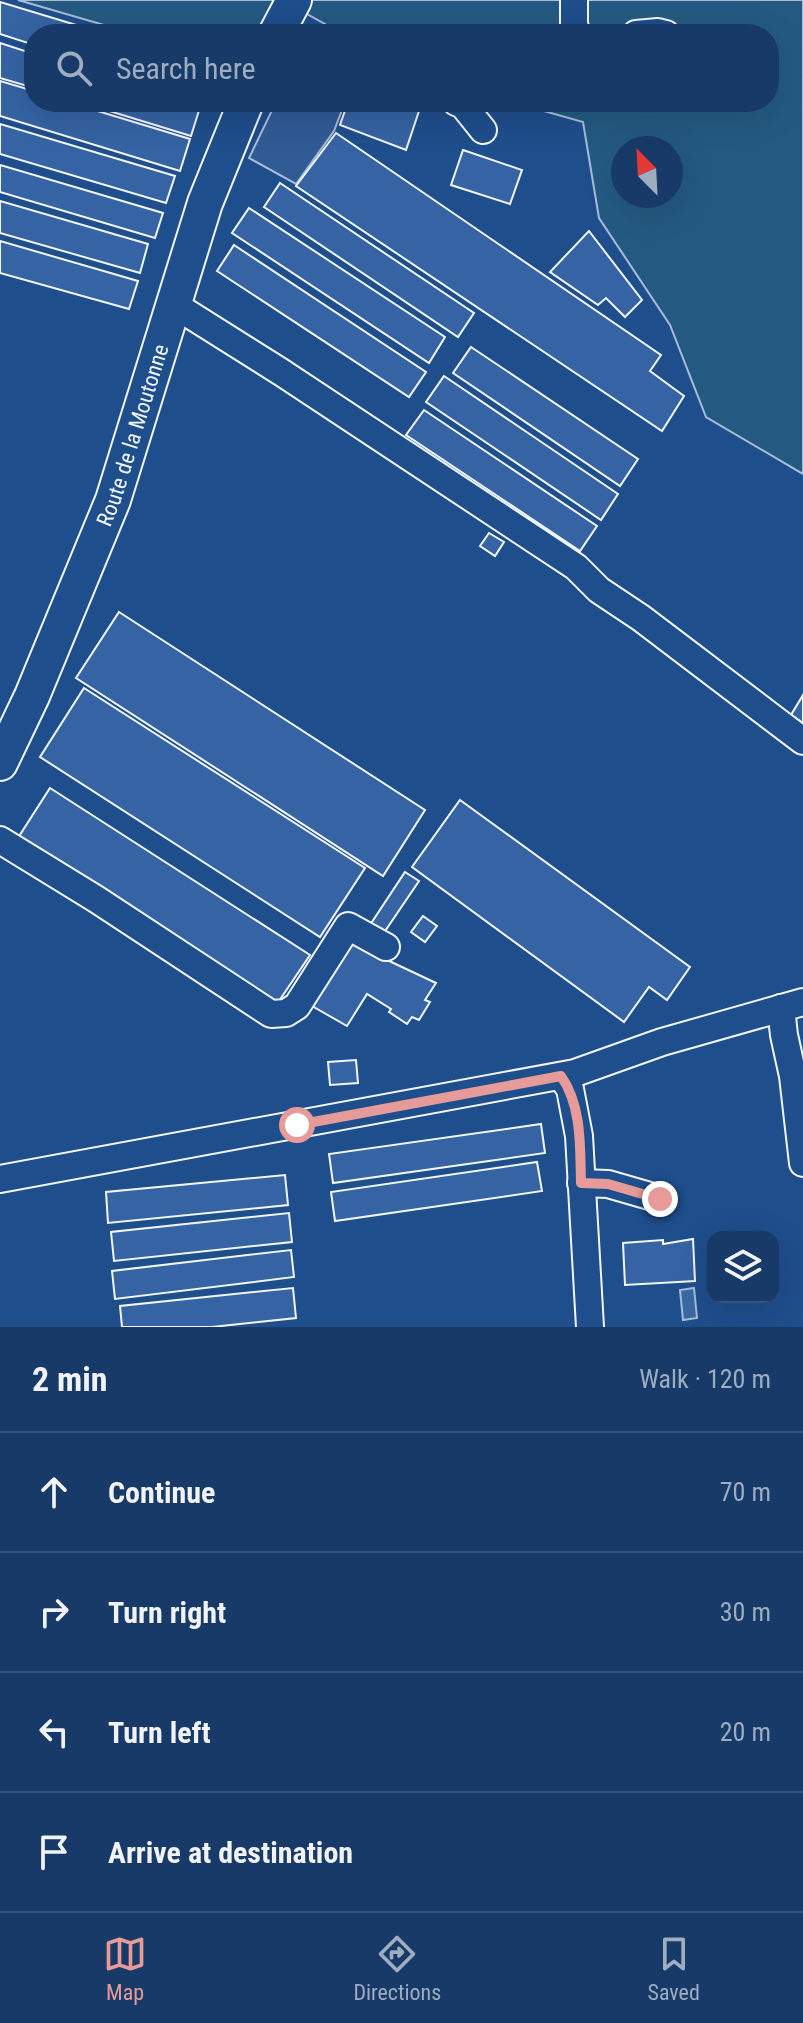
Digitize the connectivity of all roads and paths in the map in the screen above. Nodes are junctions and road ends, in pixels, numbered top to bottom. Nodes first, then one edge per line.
1 (574, 0) edge
2 (574, 24) edge
3 (242, 112) edge
4 (469, 112) edge
5 (483, 130) dead end
6 (173, 304) junction
7 (803, 741) edge
8 (0, 763) edge
9 (0, 840) edge
10 (386, 947) dead end
11 (792, 1005) edge
12 (561, 1076) junction
13 (803, 1163) edge
14 (0, 1179) edge
15 (581, 1183) junction
16 (660, 1199) dead end
17 (590, 1327) edge

1 - 2 lane
3 - 6 main road, Route de la Moutonne
4 - 5 lane
6 - 7 lane
6 - 8 main road, Route de la Moutonne
9 - 10 lane
11 - 12 lane
11 - 13 lane
12 - 14 lane
12 - 15 lane
15 - 16 lane
15 - 17 lane

